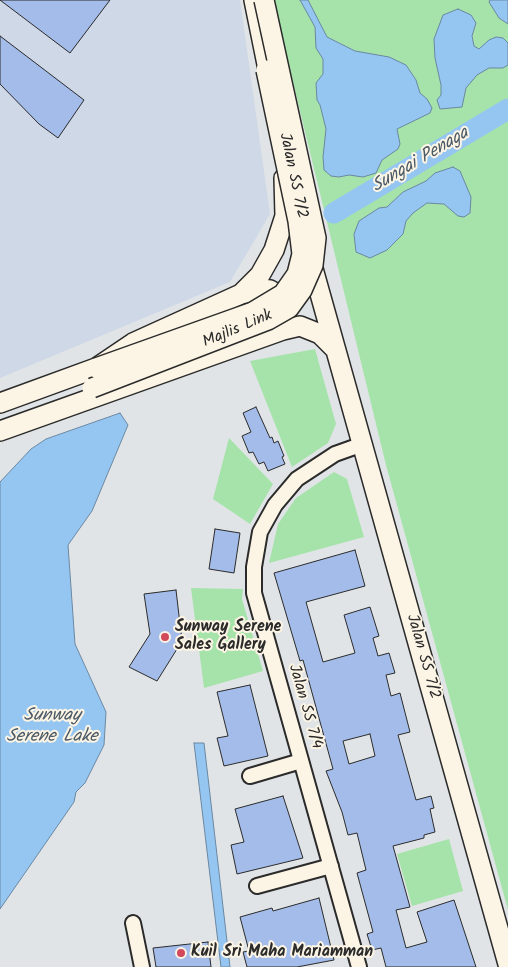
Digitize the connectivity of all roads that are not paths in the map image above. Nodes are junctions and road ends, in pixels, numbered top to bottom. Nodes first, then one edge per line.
1 (252, 0) edge
2 (264, 0) edge
3 (270, 0) edge
4 (284, 141) junction
5 (241, 294) junction
6 (242, 344) junction
7 (336, 350) junction
8 (96, 368) junction
9 (0, 403) edge
10 (0, 422) edge
11 (0, 431) edge
12 (363, 444) junction
13 (301, 761) junction
14 (250, 776) dead end
15 (331, 866) junction
16 (257, 886) dead end
17 (133, 923) dead end
18 (508, 964) edge
19 (142, 967) edge
20 (359, 967) edge

1 - 4 street, Jalan SS 7/2
1 - 8 street, Majlis Link, bridge
2 - 10 street, Majlis Link, bridge
3 - 7 street, Jalan SS 7/2
4 - 5 street
4 - 7 street, Jalan SS 7/2
5 - 6 street
5 - 8 street
6 - 7 street
6 - 11 street
7 - 12 street, Jalan SS 7/2
8 - 9 street, Majlis Link
12 - 13 street, Jalan SS 7/4
12 - 18 street, Jalan SS 7/2
13 - 14 street
13 - 15 street, Jalan SS 7/4
15 - 16 street
15 - 20 street, Jalan SS 7/4
17 - 19 street

